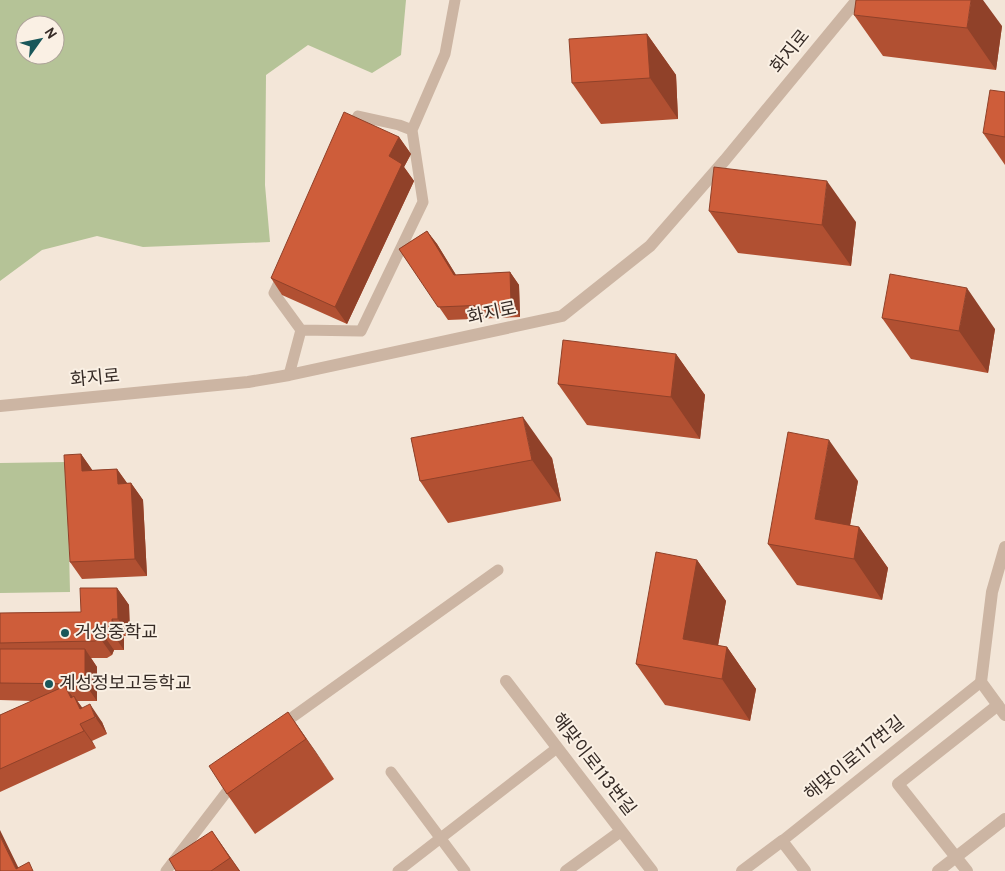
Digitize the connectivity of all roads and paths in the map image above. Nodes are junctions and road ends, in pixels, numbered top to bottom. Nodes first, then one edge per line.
1 (455, 0) edge
2 (857, 0) edge
3 (412, 130) junction
4 (345, 142) edge
5 (287, 266) edge
6 (301, 330) junction
7 (289, 375) junction
8 (0, 406) edge
9 (1005, 547) edge
10 (498, 570) dead end
11 (506, 681) dead end
12 (981, 682) junction
13 (1001, 710) edge
14 (270, 737) edge
15 (557, 748) junction
16 (245, 768) edge
17 (391, 772) dead end
18 (1005, 819) edge
19 (621, 830) junction
20 (440, 838) junction
21 (782, 840) junction
22 (956, 857) junction
23 (166, 871) edge
24 (398, 871) edge
25 (465, 871) edge
26 (566, 871) edge
27 (652, 871) edge
28 (742, 871) edge
29 (805, 871) edge
30 (938, 871) edge
31 (968, 871) edge

1 - 3 lane
2 - 7 street, 화지로
3 - 4 lane
3 - 6 lane
5 - 6 lane
6 - 7 lane
7 - 8 street, 화지로
9 - 12 street
10 - 14 lane
11 - 15 street, 해맞이로113번길
12 - 13 street
12 - 21 lane, 해맞이로117번길
13 - 22 street
15 - 19 street, 해맞이로113번길
15 - 20 lane
16 - 23 lane
17 - 20 lane
18 - 22 street
19 - 26 street
19 - 27 street, 해맞이로113번길
20 - 24 lane
20 - 25 lane
21 - 28 street
21 - 29 street
22 - 30 street
22 - 31 street

